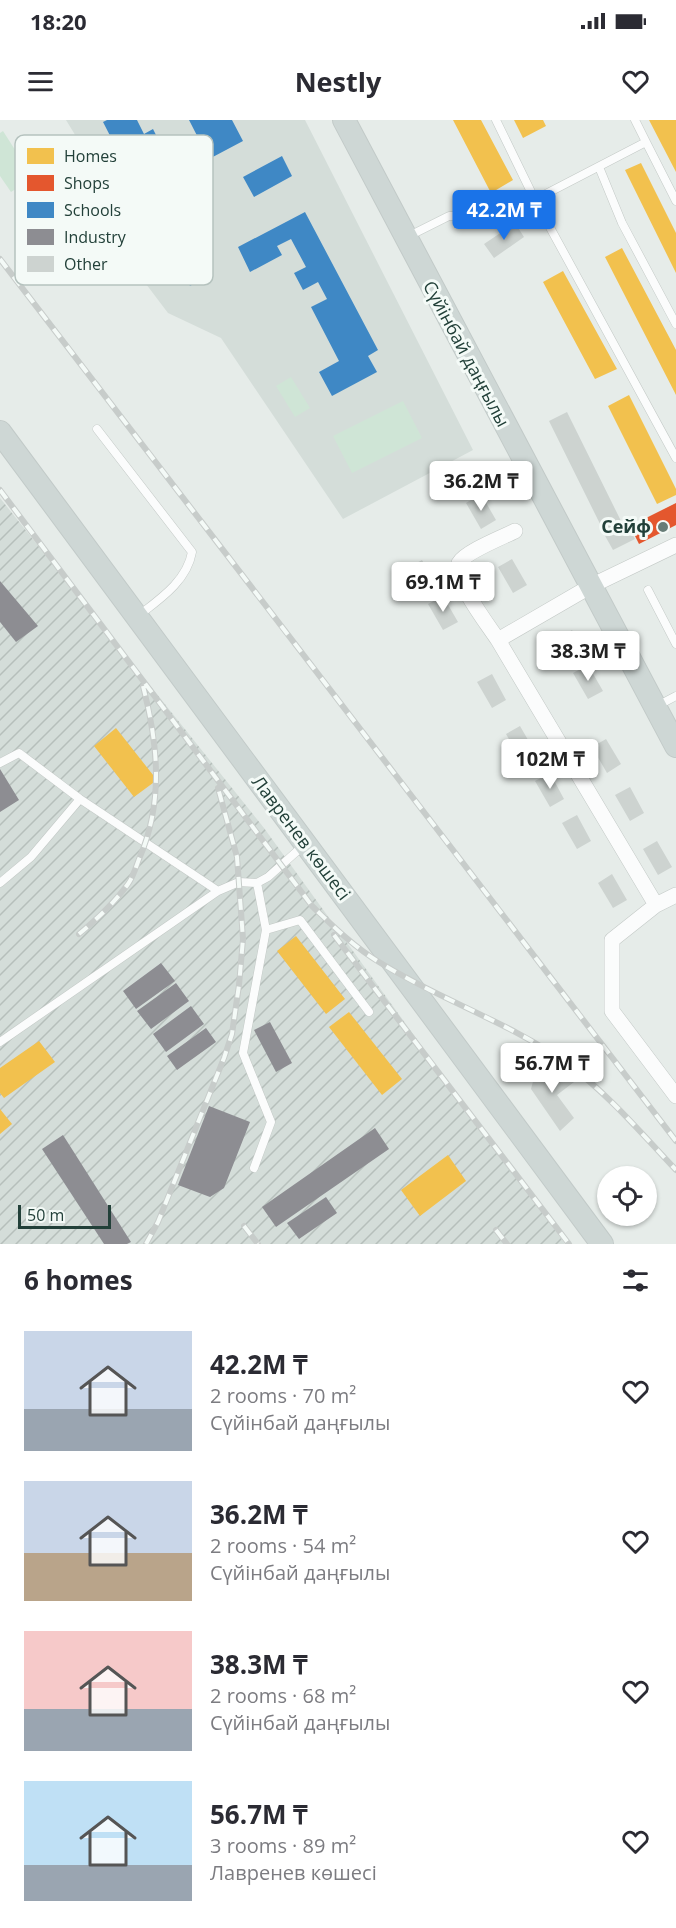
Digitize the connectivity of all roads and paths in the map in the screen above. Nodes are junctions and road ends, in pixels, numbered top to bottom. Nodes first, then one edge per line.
1 (344, 120) edge
2 (496, 120) edge
3 (636, 120) edge
4 (646, 142) junction
5 (599, 167) junction
6 (672, 184) edge
7 (535, 200) junction
8 (676, 201) edge
9 (405, 238) junction
10 (676, 324) edge
11 (97, 429) dead end
12 (0, 432) edge
13 (676, 458) edge
14 (515, 531) dead end
15 (676, 545) edge
16 (591, 586) junction
17 (648, 590) dead end
18 (137, 617) junction
19 (498, 640) junction
20 (676, 644) edge
21 (676, 696) edge
22 (655, 707) junction
23 (676, 746) edge
24 (0, 763) edge
25 (80, 799) junction
26 (305, 844) junction
27 (0, 883) edge
28 (256, 883) junction
29 (218, 891) junction
30 (676, 895) edge
31 (656, 905) junction
32 (266, 930) junction
33 (369, 1012) dead end
34 (0, 1042) edge
35 (676, 1096) edge
36 (254, 1168) dead end
37 (602, 1244) edge

1 - 9 main road, Сүйінбай даңғылы
2 - 7 lane
3 - 4 lane
4 - 5 lane
4 - 6 lane
5 - 7 lane
5 - 10 lane
6 - 8 lane
7 - 9 lane
7 - 13 lane
9 - 16 main road, Сүйінбай даңғылы
11 - 18 lane
12 - 18 main road, Лавренев көшесі
14 - 19 street
15 - 16 street
16 - 19 street
16 - 22 main road, Сүйінбай даңғылы
17 - 20 lane
18 - 26 main road, Лавренев көшесі
19 - 31 street
21 - 22 lane
22 - 23 main road, Сүйінбай даңғылы
24 - 25 lane
25 - 27 lane
25 - 29 lane
26 - 28 lane
26 - 37 main road, Лавренев көшесі
28 - 29 lane
28 - 32 lane
29 - 34 lane
30 - 31 street
31 - 35 street
32 - 33 lane
32 - 36 lane

